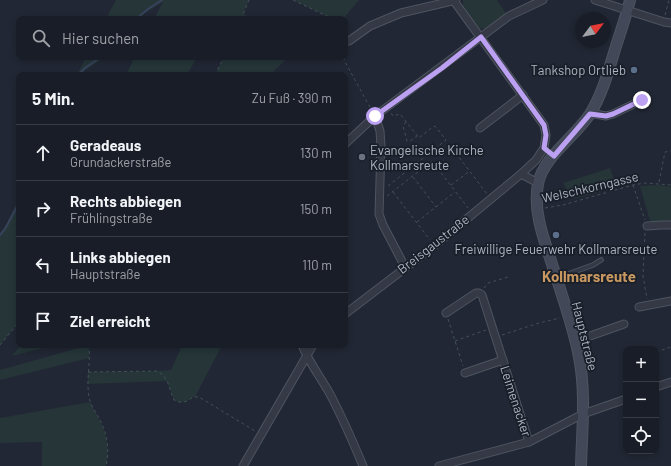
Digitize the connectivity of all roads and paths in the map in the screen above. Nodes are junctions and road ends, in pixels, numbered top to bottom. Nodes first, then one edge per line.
1 (249, 0) edge
2 (293, 0) edge
3 (455, 0) edge
4 (543, 0) edge
5 (595, 0) edge
6 (630, 0) edge
7 (669, 0) edge
8 (628, 11) junction
9 (242, 16) edge
10 (327, 16) edge
11 (667, 23) edge
12 (481, 37) junction
13 (349, 41) dead end
14 (222, 60) edge
15 (344, 60) edge
16 (216, 72) edge
17 (523, 95) junction
18 (642, 100) dead end
19 (387, 108) junction
20 (590, 114) junction
21 (375, 116) junction
22 (406, 122) junction
23 (480, 128) dead end
24 (417, 136) junction
25 (348, 141) edge
26 (452, 148) dead end
27 (544, 148) junction
28 (671, 151) edge
29 (554, 156) junction
30 (470, 171) junction
31 (521, 174) junction
32 (412, 176) junction
33 (538, 183) junction
34 (659, 183) junction
35 (379, 185) junction
36 (633, 185) junction
37 (671, 185) edge
38 (451, 186) junction
39 (393, 191) junction
40 (455, 192) junction
41 (491, 198) junction
42 (378, 202) junction
43 (436, 207) junction
44 (537, 209) junction
45 (472, 214) junction
46 (416, 222) junction
47 (671, 225) edge
48 (647, 226) junction
49 (434, 246) junction
50 (601, 260) dead end
51 (405, 267) junction
52 (508, 277) dead end
53 (556, 278) junction
54 (479, 293) junction
55 (671, 301) edge
56 (649, 305) junction
57 (639, 307) dead end
58 (348, 312) edge
59 (446, 313) joint
60 (568, 316) junction
61 (624, 324) dead end
62 (16, 326) edge
63 (493, 328) junction
64 (496, 338) junction
65 (455, 341) junction
66 (576, 341) junction
67 (0, 345) edge
68 (89, 348) edge
69 (303, 348) edge
70 (311, 348) edge
71 (671, 348) edge
72 (659, 351) edge
73 (306, 356) junction
74 (503, 360) junction
75 (88, 372) junction
76 (466, 373) joint
77 (671, 382) edge
78 (659, 386) edge
79 (623, 399) edge
80 (583, 414) junction
81 (261, 434) junction
82 (529, 442) junction
83 (106, 466) edge
84 (243, 466) edge
85 (363, 466) edge
86 (439, 466) edge
87 (581, 466) edge

1 - 9 path
2 - 10 path
3 - 12 street
3 - 13 street
4 - 12 street
5 - 8 street
6 - 8 main road, Hauptstraße
7 - 11 path
8 - 11 street
8 - 20 main road, Hauptstraße
12 - 17 street
12 - 19 street
14 - 16 path
15 - 21 path
17 - 23 street
17 - 27 street
18 - 20 street
19 - 21 street
19 - 22 path
20 - 29 main road, Hauptstraße
21 - 25 street
21 - 35 street
22 - 24 path
22 - 24 path
24 - 35 path
26 - 30 path
27 - 29 street
27 - 31 street, Breisgaustraße
28 - 34 path
29 - 33 main road, Hauptstraße
30 - 38 path
30 - 41 path
31 - 33 street
31 - 41 street, Breisgaustraße
32 - 38 path
32 - 39 path
32 - 43 path
33 - 44 main road, Hauptstraße
34 - 36 path, Welschkorngasse
34 - 37 path, Welschkorngasse
35 - 42 street
36 - 44 path, Welschkorngasse
36 - 48 path
38 - 40 path
39 - 42 path
39 - 46 path
40 - 43 path
40 - 45 path
41 - 45 street, Breisgaustraße
42 - 51 street
43 - 46 path
44 - 53 main road, Hauptstraße
45 - 49 street, Breisgaustraße
46 - 49 path
47 - 48 street
48 - 56 path
49 - 51 street, Breisgaustraße
50 - 53 lane
51 - 58 street, Breisgaustraße
52 - 54 path
53 - 60 main road, Hauptstraße
54 - 59 street
54 - 63 street, Leimenacker
55 - 56 street
56 - 57 street
59 - 65 path
60 - 64 path
60 - 66 main road, Hauptstraße
61 - 66 street
62 - 67 path
63 - 64 street, Leimenacker
63 - 65 path
64 - 74 street, Leimenacker
65 - 76 path
66 - 80 main road, Hauptstraße
68 - 75 path
69 - 73 street
70 - 73 street
71 - 72 path
73 - 81 street
73 - 85 street
74 - 76 street, Leimenacker
74 - 82 street, Leimenacker
75 - 81 path
75 - 83 path
77 - 78 street
79 - 80 street
80 - 82 street
80 - 87 main road, Hauptstraße
81 - 84 street
82 - 86 street

